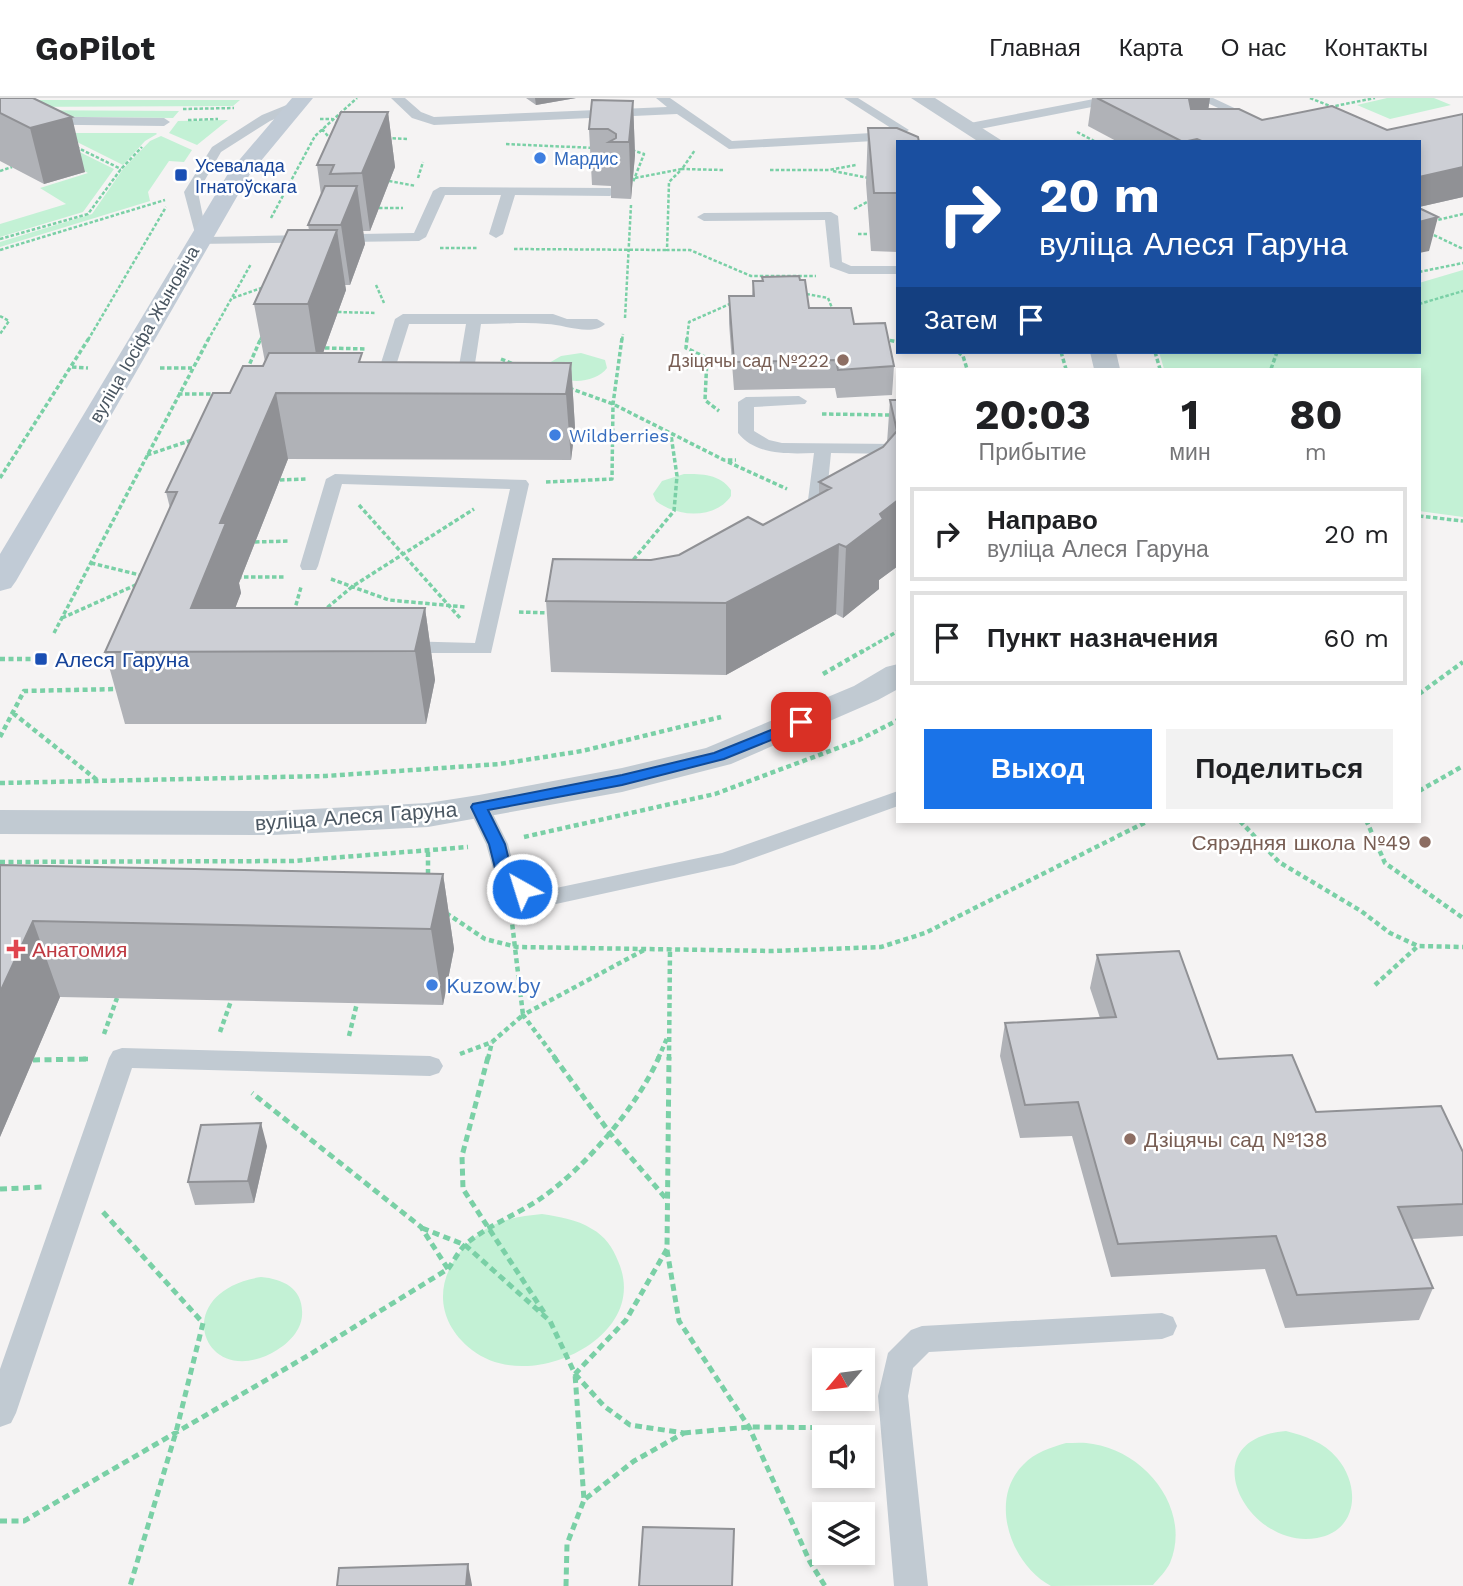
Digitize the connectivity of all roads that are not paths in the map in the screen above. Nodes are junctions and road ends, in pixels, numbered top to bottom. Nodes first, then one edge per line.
1 (397, 98) edge
2 (662, 98) edge
3 (850, 98) edge
4 (921, 98) edge
5 (1117, 98) edge
6 (1203, 98) edge
7 (299, 102) edge
8 (1020, 104) dead end
9 (680, 110) junction
10 (1036, 113) junction
11 (0, 120) edge
12 (170, 121) road end
13 (970, 127) junction
14 (1268, 127) edge
15 (991, 140) edge
16 (509, 192) junction
17 (610, 192) edge
18 (704, 217) dead end
19 (496, 234) dead end
20 (199, 238) junction
21 (896, 271) edge
22 (474, 320) junction
23 (597, 324) dead end
24 (381, 388) edge
25 (463, 390) edge
26 (799, 401) dead end
27 (823, 448) junction
28 (896, 449) edge
29 (780, 522) edge
30 (306, 571) road end
31 (0, 581) edge
32 (385, 646) edge
33 (896, 675) edge
34 (896, 799) edge
35 (479, 807) junction
36 (0, 822) edge
37 (430, 1066) road end
38 (1162, 1326) dead end
39 (0, 1413) edge
40 (911, 1586) edge

1 - 9 lane
2 - 9 lane
3 - 9 lane
4 - 13 street
5 - 10 lane
6 - 14 lane
7 - 20 main road, вуліца Іосіфа Жыновіча
7 - 20 lane
8 - 10 lane
10 - 13 lane
11 - 12 lane
13 - 15 street
16 - 17 lane
16 - 19 lane
16 - 20 lane
18 - 21 lane
20 - 31 main road, вуліца Іосіфа Жыновіча
22 - 23 lane
22 - 24 lane
22 - 25 lane
26 - 27 lane
27 - 28 lane
27 - 29 lane
30 - 32 lane
33 - 35 street, вуліца Алеся Гаруна
34 - 35 lane
35 - 36 street, вуліца Алеся Гаруна
37 - 39 lane
38 - 40 lane

